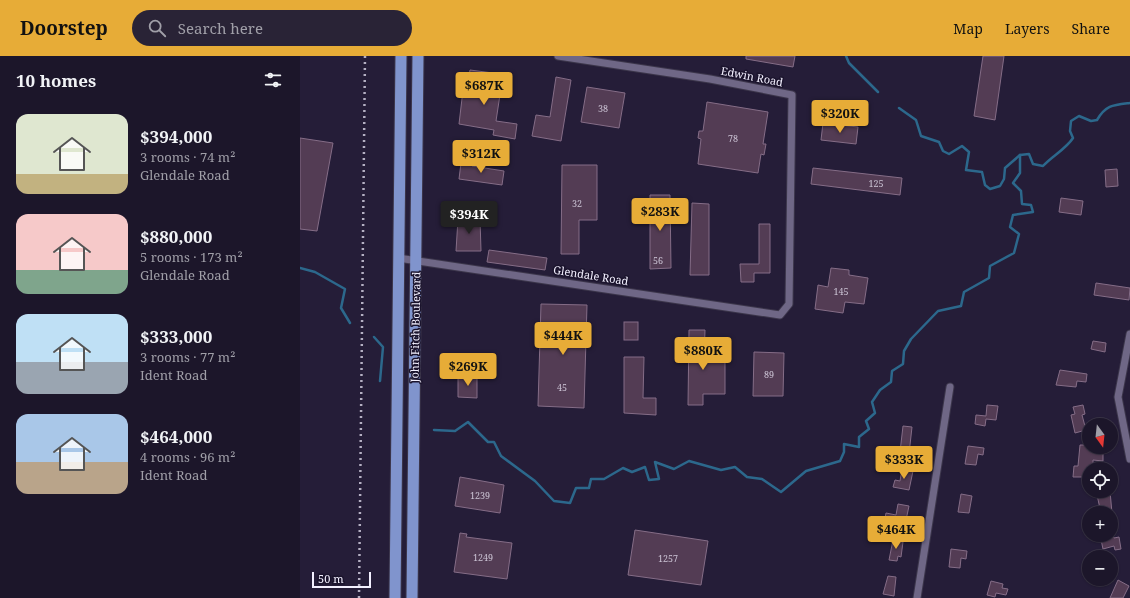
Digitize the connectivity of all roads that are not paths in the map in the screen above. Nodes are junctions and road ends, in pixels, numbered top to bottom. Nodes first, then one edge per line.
1 (400, 56) edge
2 (418, 56) edge
3 (558, 56) edge
4 (398, 258) junction
5 (416, 260) junction
6 (780, 315) joint
7 (1130, 334) edge
8 (950, 387) dead end
9 (1130, 459) edge
10 (395, 598) edge
11 (412, 598) edge
12 (917, 598) edge

1 - 4 highway, John Fitch Boulevard
2 - 5 highway, John Fitch Boulevard
3 - 6 street, Edwin Road
4 - 5 street, Glendale Road
4 - 10 highway, John Fitch Boulevard
5 - 6 street, Glendale Road
5 - 11 highway, John Fitch Boulevard
7 - 9 street
8 - 12 street

